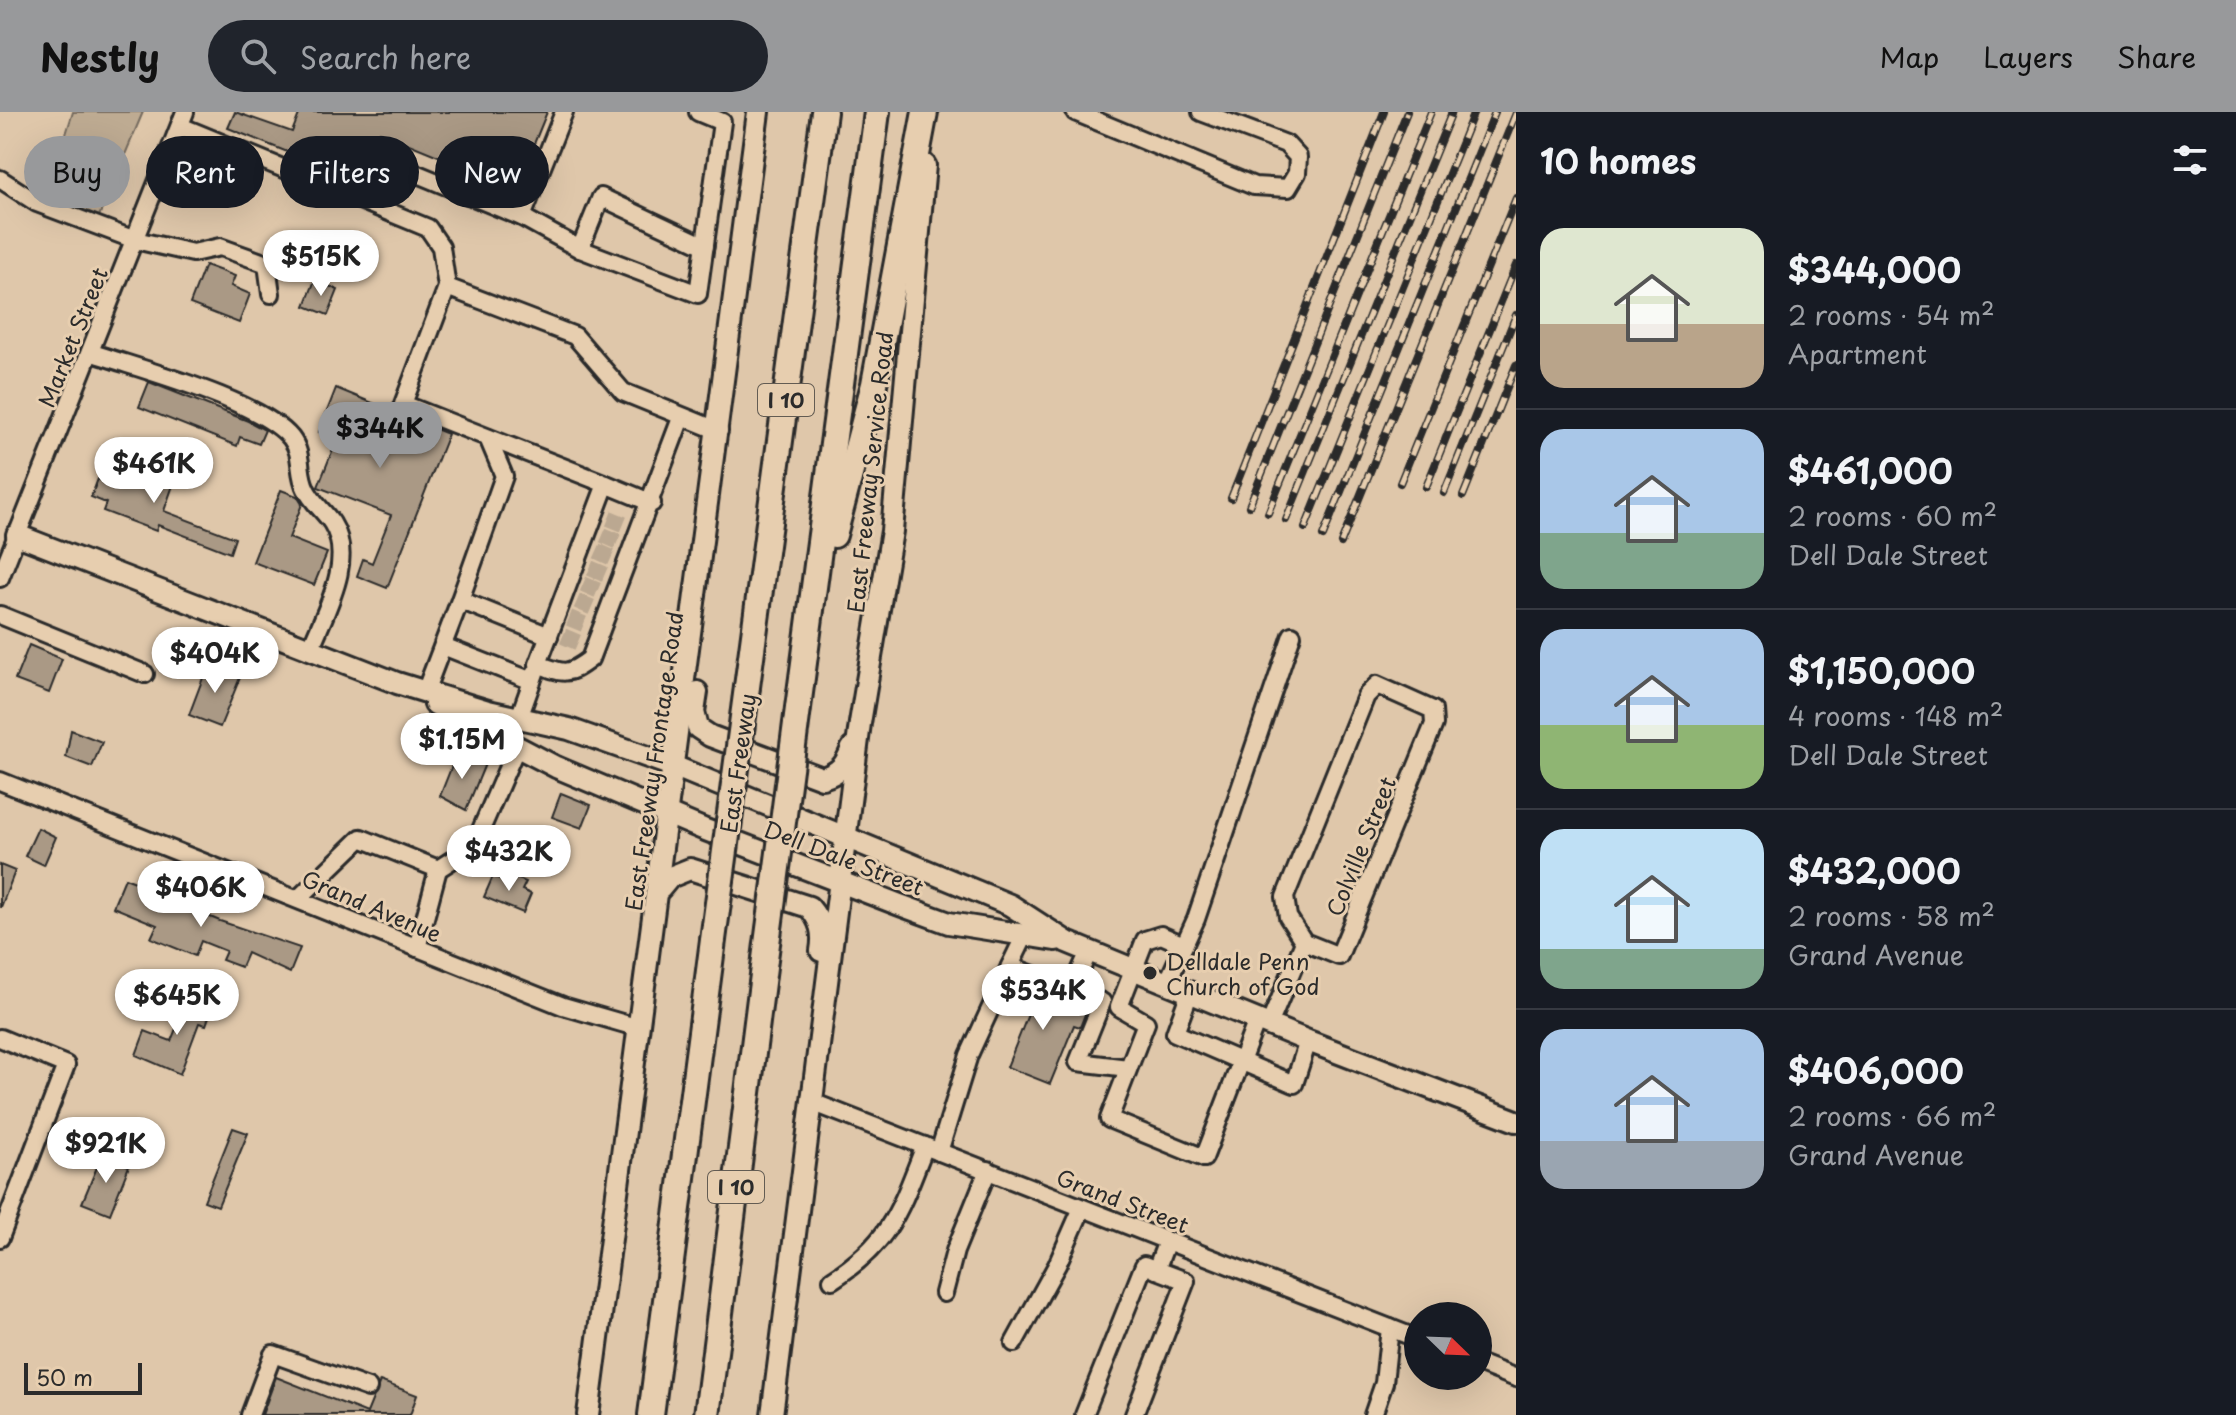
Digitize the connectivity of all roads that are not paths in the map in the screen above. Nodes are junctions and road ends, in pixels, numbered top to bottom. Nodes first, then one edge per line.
1 (564, 112) edge
2 (698, 112) edge
3 (758, 112) edge
4 (824, 112) edge
5 (877, 112) edge
6 (927, 112) edge
7 (1075, 112) edge
8 (1201, 112) edge
9 (183, 119) edge
10 (419, 175) edge
11 (0, 179) edge
12 (522, 217) junction
13 (135, 240) junction
14 (705, 246) junction
15 (580, 249) junction
16 (447, 287) junction
17 (271, 294) dead end
18 (90, 352) junction
19 (681, 418) junction
20 (719, 431) junction
21 (488, 438) junction
22 (606, 484) junction
23 (652, 503) junction
24 (17, 535) junction
25 (0, 578) edge
26 (700, 592) junction
27 (460, 600) junction
28 (0, 615) edge
29 (554, 634) junction
30 (807, 634) junction
31 (1292, 635) dead end
32 (443, 646) junction
33 (310, 650) junction
34 (538, 664) junction
35 (145, 674) dead end
36 (532, 681) junction
37 (397, 683) junction
38 (425, 692) junction
39 (519, 718) junction
40 (860, 723) junction
41 (517, 746) junction
42 (673, 766) junction
43 (0, 781) edge
44 (668, 813) junction
45 (846, 837) junction
46 (438, 869) junction
47 (840, 881) junction
48 (660, 889) junction
49 (299, 898) junction
50 (1025, 935) junction
51 (1067, 942) junction
52 (1304, 942) junction
53 (1184, 945) junction
54 (417, 948) junction
55 (1089, 951) junction
56 (1010, 966) junction
57 (1132, 968) junction
58 (1167, 983) junction
59 (1072, 990) junction
60 (1190, 992) junction
61 (1146, 1023) junction
62 (1263, 1023) junction
63 (639, 1028) junction
64 (1175, 1033) junction
65 (0, 1038) edge
66 (1308, 1041) junction
67 (1240, 1061) junction
68 (817, 1062) junction
69 (1128, 1068) junction
70 (812, 1102) junction
71 (1516, 1121) edge
72 (932, 1149) junction
73 (988, 1170) junction
74 (1082, 1208) junction
75 (0, 1238) edge
76 (1167, 1241) junction
77 (673, 1249) junction
78 (1156, 1270) junction
79 (832, 1280) dead end
80 (944, 1293) dead end
81 (1390, 1328) junction
82 (1404, 1334) edge
83 (1014, 1343) dead end
84 (1492, 1369) edge
85 (1516, 1378) edge
86 (368, 1388) dead end
87 (250, 1415) edge
88 (588, 1415) edge
89 (637, 1415) edge
90 (651, 1415) edge
91 (707, 1415) edge
92 (772, 1415) edge
93 (1084, 1415) edge
94 (1134, 1415) edge
95 (1373, 1415) edge

1 - 12 street
2 - 14 street
3 - 20 main road, East Freeway Frontage Road
4 - 77 highway, East Freeway / I 10, bridge
5 - 30 highway, I 10
6 - 30 highway
6 - 40 main road, East Freeway Service Road
7 - 8 street
9 - 13 street, Market Street
9 - 16 street
10 - 12 street
11 - 13 street
12 - 15 street
13 - 17 street
13 - 18 street, Market Street
14 - 15 street
14 - 15 street
16 - 19 street
16 - 21 street
18 - 24 street, Market Street
18 - 33 street
19 - 20 street
19 - 23 street
20 - 26 main road, East Freeway Frontage Road
21 - 22 street
21 - 27 street
22 - 23 street
22 - 29 street
23 - 34 street
24 - 25 street, Market Street
24 - 33 main road, Dell Dale Street
26 - 40 main road
26 - 42 main road, East Freeway Frontage Road
27 - 29 street
27 - 32 street
28 - 35 street
29 - 34 street
30 - 91 highway, I 10, bridge
31 - 53 street
32 - 36 street
32 - 38 street
33 - 37 main road, Dell Dale Street
34 - 36 street
36 - 39 street
37 - 38 main road, Dell Dale Street
37 - 41 main road, Dell Dale Street
38 - 39 main road, Dell Dale Street
39 - 42 main road, Dell Dale Street
40 - 45 main road, East Freeway Service Road
41 - 44 main road, Dell Dale Street
41 - 46 street
42 - 44 main road, East Freeway Frontage Road
42 - 45 main road, Dell Dale Street
43 - 49 street, Grand Avenue
44 - 47 main road, Dell Dale Street
44 - 48 main road, East Freeway Frontage Road
45 - 47 main road
45 - 51 main road, Dell Dale Street
46 - 49 street
46 - 54 street
47 - 50 main road, Dell Dale Street
47 - 68 main road
48 - 63 main road, East Freeway Frontage Road
48 - 68 main road
49 - 54 street, Grand Avenue
50 - 51 main road, Dell Dale Street
50 - 56 street
51 - 55 main road, Dell Dale Street
52 - 52 street, Colville Street
52 - 62 street
53 - 57 street
53 - 58 street
54 - 63 street, Grand Avenue
55 - 57 main road, Dell Dale Street
55 - 59 street
56 - 59 street
56 - 72 street
57 - 58 main road, Dell Dale Street
57 - 61 street
58 - 60 main road, Dell Dale Street
59 - 69 street
60 - 62 main road, Dell Dale Street
60 - 64 street
61 - 64 street
61 - 69 street
62 - 66 main road, Dell Dale Street
62 - 67 street
63 - 88 main road, East Freeway Frontage Road
64 - 67 street
65 - 75 street
66 - 67 street
66 - 71 main road, Dell Dale Street
67 - 69 street
68 - 70 main road
70 - 72 street, Grand Street
70 - 92 main road
72 - 73 street, Grand Street
72 - 79 street
73 - 74 street, Grand Street
73 - 80 street
74 - 76 street, Grand Street
74 - 83 street
76 - 78 street
76 - 81 street, Grand Street
77 - 89 highway
77 - 90 highway, East Freeway / I 10
78 - 93 street
78 - 94 street
81 - 82 street, Grand Street
81 - 95 street
84 - 85 street
86 - 87 street

